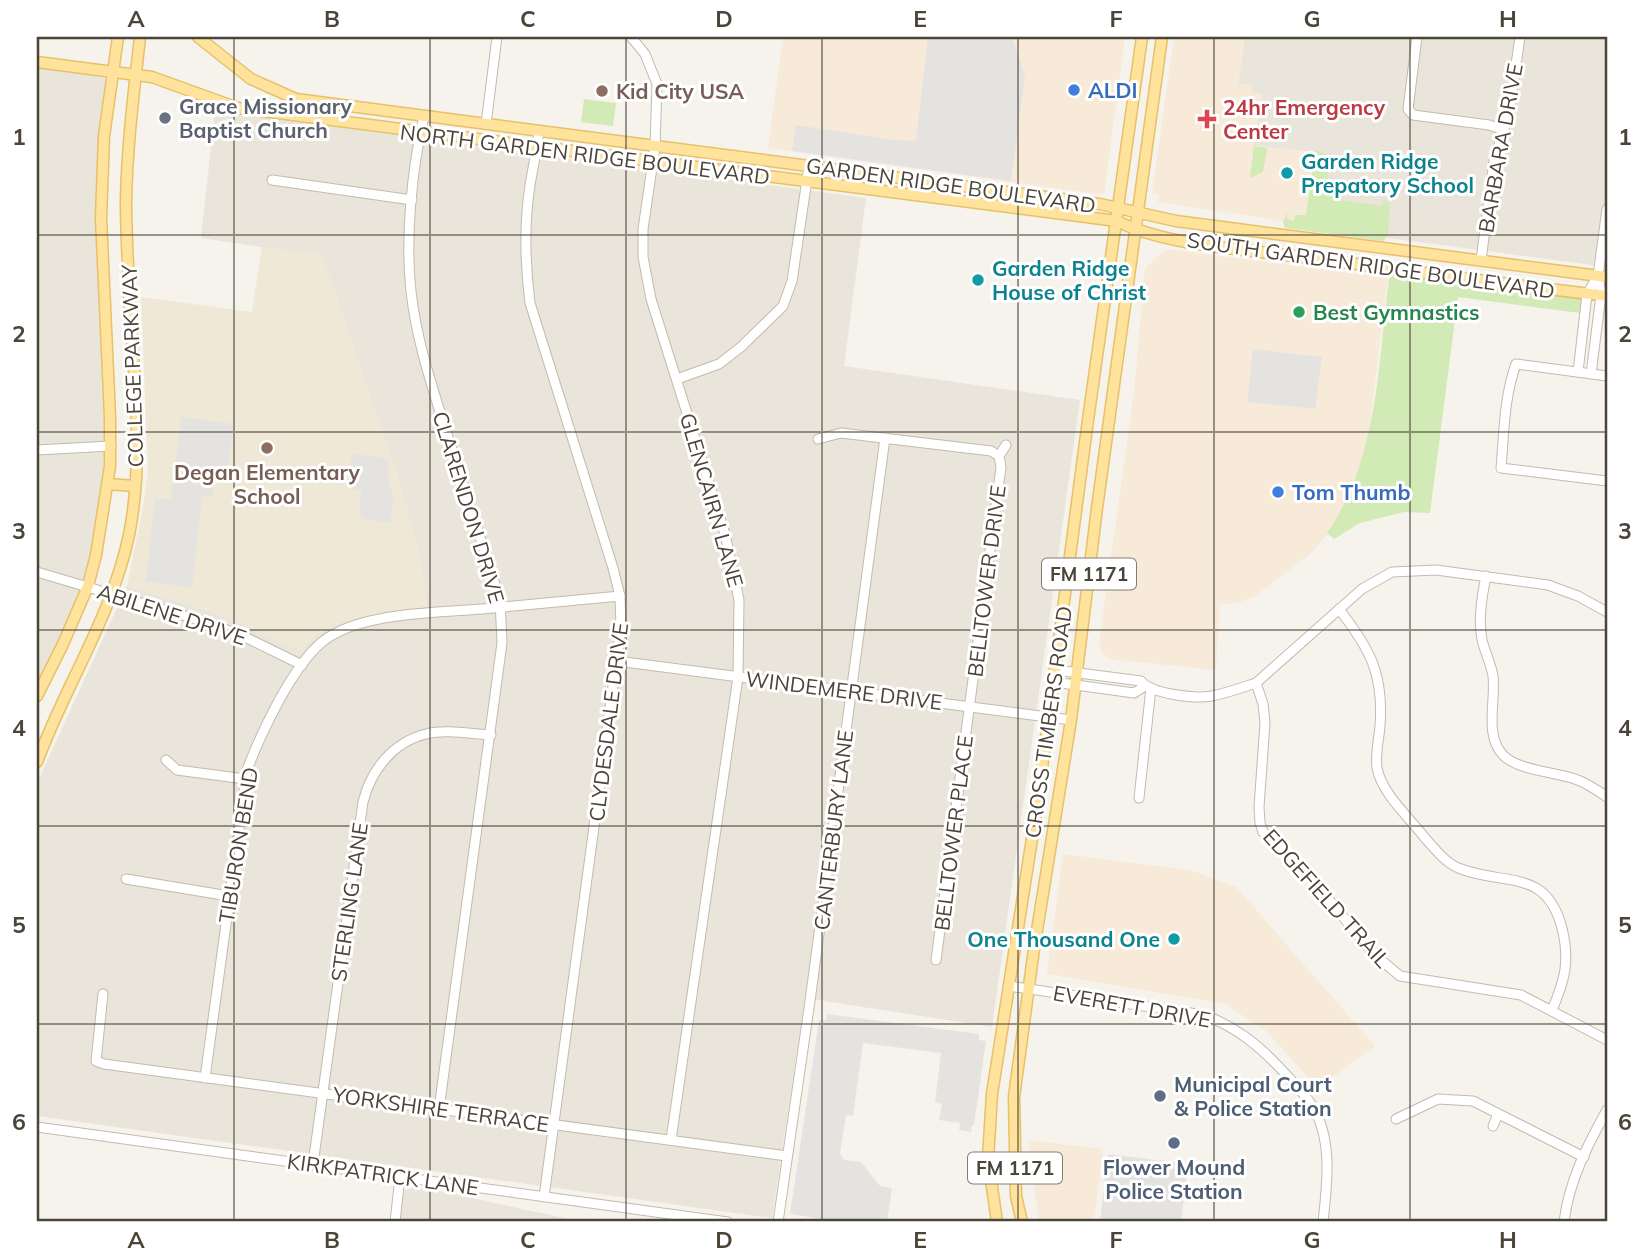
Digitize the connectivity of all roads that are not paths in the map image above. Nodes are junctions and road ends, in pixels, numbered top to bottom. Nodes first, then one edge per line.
1 (118, 37) edge
2 (140, 37) edge
3 (198, 37) edge
4 (497, 37) edge
5 (631, 37) edge
6 (1142, 37) edge
7 (1162, 37) edge
8 (1417, 37) edge
9 (1520, 37) edge
10 (37, 62) edge
11 (113, 71) junction
12 (136, 74) junction
13 (424, 116) junction
14 (486, 124) junction
15 (1504, 130) junction
16 (539, 131) junction
17 (420, 132) junction
18 (655, 147) junction
19 (537, 148) junction
20 (653, 163) junction
21 (809, 166) junction
22 (909, 179) junction
23 (272, 180) dead end
24 (807, 182) junction
25 (906, 194) junction
26 (412, 200) junction
27 (1118, 207) junction
28 (1607, 209) edge
29 (1138, 213) junction
30 (1117, 221) junction
31 (1136, 230) junction
32 (1391, 248) junction
33 (1481, 260) junction
34 (1387, 268) junction
35 (1603, 276) edge
36 (1587, 294) junction
37 (1604, 296) edge
38 (1578, 372) junction
39 (1591, 374) junction
40 (1607, 376) edge
41 (677, 379) junction
42 (1092, 390) junction
43 (1114, 393) junction
44 (884, 438) junction
45 (818, 439) dead end
46 (1006, 445) dead end
47 (111, 446) junction
48 (37, 450) edge
49 (999, 456) junction
50 (1607, 481) edge
51 (107, 484) junction
52 (135, 486) junction
53 (1076, 505) junction
54 (1097, 508) junction
55 (37, 572) edge
56 (1486, 576) junction
57 (88, 586) junction
58 (110, 594) junction
59 (620, 596) junction
60 (501, 607) junction
61 (1339, 609) junction
62 (1607, 612) edge
63 (617, 661) junction
64 (302, 665) junction
65 (1056, 670) junction
66 (1076, 671) junction
67 (738, 677) junction
68 (1054, 682) junction
69 (1256, 683) junction
70 (1074, 685) junction
71 (1148, 687) junction
72 (851, 691) junction
73 (37, 696) edge
74 (969, 706) junction
75 (1049, 717) junction
76 (1071, 720) junction
77 (491, 735) junction
78 (166, 760) dead end
79 (37, 762) edge
80 (245, 779) junction
81 (1607, 797) edge
82 (1139, 798) dead end
83 (1028, 864) junction
84 (1048, 867) junction
85 (126, 879) dead end
86 (229, 896) junction
87 (936, 960) dead end
88 (1009, 986) junction
89 (1030, 989) junction
90 (103, 994) dead end
91 (1552, 1010) junction
92 (1607, 1040) edge
93 (998, 1056) junction
94 (1020, 1059) junction
95 (205, 1078) junction
96 (323, 1094) junction
97 (439, 1109) junction
98 (1607, 1110) edge
99 (1499, 1114) junction
100 (1396, 1119) dead end
101 (555, 1125) junction
102 (1493, 1126) dead end
103 (37, 1127) edge
104 (671, 1140) junction
105 (787, 1156) junction
106 (1584, 1157) junction
107 (313, 1164) junction
108 (400, 1177) junction
109 (992, 1196) junction
110 (544, 1197) junction
111 (395, 1222) edge
112 (728, 1222) edge
113 (778, 1222) edge
114 (990, 1222) edge
115 (997, 1222) edge
116 (1022, 1222) edge
117 (1323, 1222) edge
118 (1564, 1222) edge

1 - 11 main road, COLLEGE PARKWAY
2 - 12 main road, COLLEGE PARKWAY
3 - 13 main road, GARDEN RIDGE BOULEVARD
4 - 14 street
5 - 18 street, GLENCAIRN LANE
6 - 27 main road, FM 1171
7 - 29 main road, FM 1171
8 - 15 street
9 - 15 street, BARBARA DRIVE
10 - 11 main road, NORTH GARDEN RIDGE BOULEVARD
11 - 12 main road, NORTH GARDEN RIDGE BOULEVARD
11 - 47 main road, COLLEGE PARKWAY
12 - 17 main road, NORTH GARDEN RIDGE BOULEVARD
12 - 52 main road, COLLEGE PARKWAY
13 - 14 main road, GARDEN RIDGE BOULEVARD
13 - 17 street, CLARENDON DRIVE
14 - 16 main road, GARDEN RIDGE BOULEVARD
15 - 33 street, BARBARA DRIVE
16 - 18 main road, GARDEN RIDGE BOULEVARD
16 - 19 street, CLYDESDALE DRIVE
17 - 19 main road, NORTH GARDEN RIDGE BOULEVARD
17 - 26 street, CLARENDON DRIVE
18 - 20 street, GLENCAIRN LANE
18 - 21 main road, GARDEN RIDGE BOULEVARD
19 - 20 main road, NORTH GARDEN RIDGE BOULEVARD
19 - 59 street, CLYDESDALE DRIVE
20 - 24 main road, NORTH GARDEN RIDGE BOULEVARD
20 - 41 street, GLENCAIRN LANE
21 - 22 main road, GARDEN RIDGE BOULEVARD
21 - 24 street
22 - 25 main road
22 - 27 main road, GARDEN RIDGE BOULEVARD
23 - 26 street
24 - 25 main road, NORTH GARDEN RIDGE BOULEVARD
24 - 41 street
25 - 30 main road, NORTH GARDEN RIDGE BOULEVARD
26 - 60 street, CLARENDON DRIVE
27 - 29 main road, GARDEN RIDGE BOULEVARD
27 - 30 main road, FM 1171
28 - 35 street
29 - 31 main road, FM 1171
29 - 32 main road, SOUTH GARDEN RIDGE BOULEVARD
30 - 31 main road, NORTH GARDEN RIDGE BOULEVARD
30 - 42 main road, CROSS TIMBERS ROAD / FM 1171
31 - 34 main road, SOUTH GARDEN RIDGE BOULEVARD
31 - 43 main road, CROSS TIMBERS ROAD / FM 1171
32 - 33 main road, SOUTH GARDEN RIDGE BOULEVARD
32 - 34 main road
33 - 35 main road, SOUTH GARDEN RIDGE BOULEVARD
34 - 36 main road, SOUTH GARDEN RIDGE BOULEVARD
35 - 36 street
35 - 37 street
36 - 37 main road, SOUTH GARDEN RIDGE BOULEVARD
36 - 38 street
37 - 39 street
38 - 39 street
38 - 50 street
39 - 40 street
41 - 67 street, GLENCAIRN LANE
42 - 43 main road
42 - 53 main road, CROSS TIMBERS ROAD / FM 1171
43 - 54 main road, CROSS TIMBERS ROAD / FM 1171
44 - 45 street
44 - 49 street
44 - 72 street, CANTERBURY LANE
46 - 49 street
47 - 48 street
47 - 51 main road, COLLEGE PARKWAY
49 - 74 street, BELLTOWER DRIVE
51 - 52 main road
51 - 57 main road, COLLEGE PARKWAY
52 - 58 main road, COLLEGE PARKWAY
53 - 54 main road
53 - 65 main road, CROSS TIMBERS ROAD / FM 1171
54 - 66 main road, CROSS TIMBERS ROAD / FM 1171
55 - 57 street, ABILENE DRIVE
56 - 61 street
56 - 62 street
56 - 81 street
57 - 58 street, ABILENE DRIVE
57 - 73 main road, COLLEGE PARKWAY
58 - 64 street, ABILENE DRIVE
58 - 79 main road, COLLEGE PARKWAY
59 - 60 street, TIBURON BEND
59 - 63 street, CLYDESDALE DRIVE
60 - 64 street, TIBURON BEND
60 - 77 street, CLARENDON DRIVE
61 - 69 street
61 - 91 street
63 - 67 street, WINDEMERE DRIVE
63 - 101 street, CLYDESDALE DRIVE
64 - 80 street, TIBURON BEND
65 - 66 street
65 - 68 main road, CROSS TIMBERS ROAD / FM 1171
66 - 70 main road, CROSS TIMBERS ROAD / FM 1171
66 - 71 street
67 - 72 street, WINDEMERE DRIVE
67 - 104 street, GLENCAIRN LANE
68 - 70 street
68 - 75 main road, CROSS TIMBERS ROAD / FM 1171
69 - 71 street
69 - 91 street, EDGEFIELD TRAIL
70 - 71 street
70 - 76 main road, CROSS TIMBERS ROAD / FM 1171
71 - 82 street
72 - 74 street, WINDEMERE DRIVE
72 - 105 street, CANTERBURY LANE
74 - 75 street, WINDEMERE DRIVE
74 - 87 street, BELLTOWER PLACE
75 - 76 street, WINDEMERE DRIVE
75 - 83 main road, CROSS TIMBERS ROAD / FM 1171
76 - 84 main road, CROSS TIMBERS ROAD / FM 1171
77 - 96 street, STERLING LANE
77 - 97 street, CLARENDON DRIVE
78 - 80 street
80 - 86 street, TIBURON BEND
83 - 84 main road
83 - 88 main road, CROSS TIMBERS ROAD / FM 1171
84 - 89 main road, CROSS TIMBERS ROAD / FM 1171
85 - 86 street
86 - 95 street, TIBURON BEND
88 - 89 street, EVERETT DRIVE
88 - 93 main road, CROSS TIMBERS ROAD / FM 1171
89 - 94 main road, CROSS TIMBERS ROAD / FM 1171
89 - 117 street, EVERETT DRIVE
90 - 95 street, YORKSHIRE TERRACE
91 - 92 street, EDGEFIELD TRAIL
93 - 94 main road
93 - 109 main road, CROSS TIMBERS ROAD / FM 1171
94 - 116 main road, CROSS TIMBERS ROAD / FM 1171
95 - 96 street, YORKSHIRE TERRACE
96 - 97 street, YORKSHIRE TERRACE
96 - 107 street, STERLING LANE
97 - 101 street, YORKSHIRE TERRACE
98 - 106 street
99 - 100 street
99 - 102 street
99 - 106 street
101 - 104 street, YORKSHIRE TERRACE
101 - 110 street, CLYDESDALE DRIVE
103 - 107 street, KIRKPATRICK LANE
104 - 105 street, YORKSHIRE TERRACE
105 - 113 street, CANTERBURY LANE
106 - 118 street
107 - 108 street, KIRKPATRICK LANE
108 - 110 street, KIRKPATRICK LANE
108 - 111 street
109 - 114 main road
109 - 115 main road, CROSS TIMBERS ROAD / FM 1171
110 - 112 street, KIRKPATRICK LANE

